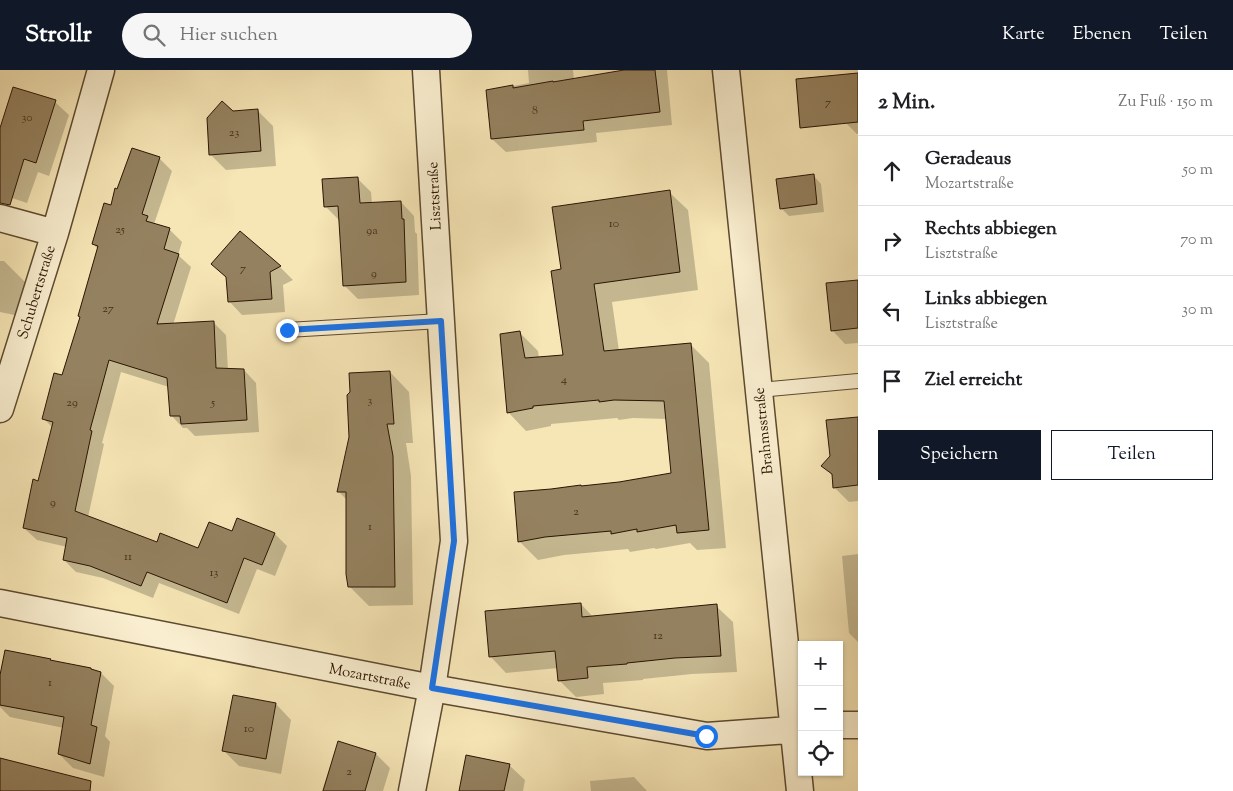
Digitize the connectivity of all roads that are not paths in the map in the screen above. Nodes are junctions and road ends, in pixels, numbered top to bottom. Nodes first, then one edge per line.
1 (101, 70) edge
2 (426, 70) edge
3 (726, 70) edge
4 (0, 218) edge
5 (54, 233) junction
6 (441, 321) junction
7 (287, 330) dead end
8 (858, 381) edge
9 (759, 390) junction
10 (0, 409) edge
11 (0, 603) edge
12 (432, 688) junction
13 (843, 725) edge
14 (858, 725) edge
15 (798, 730) edge
16 (798, 731) edge
17 (412, 791) edge
18 (800, 791) edge

1 - 5 street, Schubertstraße
2 - 6 street, Lisztstraße
3 - 9 street, Brahmsstraße
4 - 5 street, Schubertstraße
5 - 10 street, Schubertstraße
6 - 7 lane
6 - 12 street, Lisztstraße
8 - 9 lane
9 - 15 street, Brahmsstraße
11 - 12 street, Mozartstraße
12 - 15 street, Mozartstraße
12 - 17 street, Lisztstraße
13 - 14 street
16 - 18 street, Brahmsstraße

